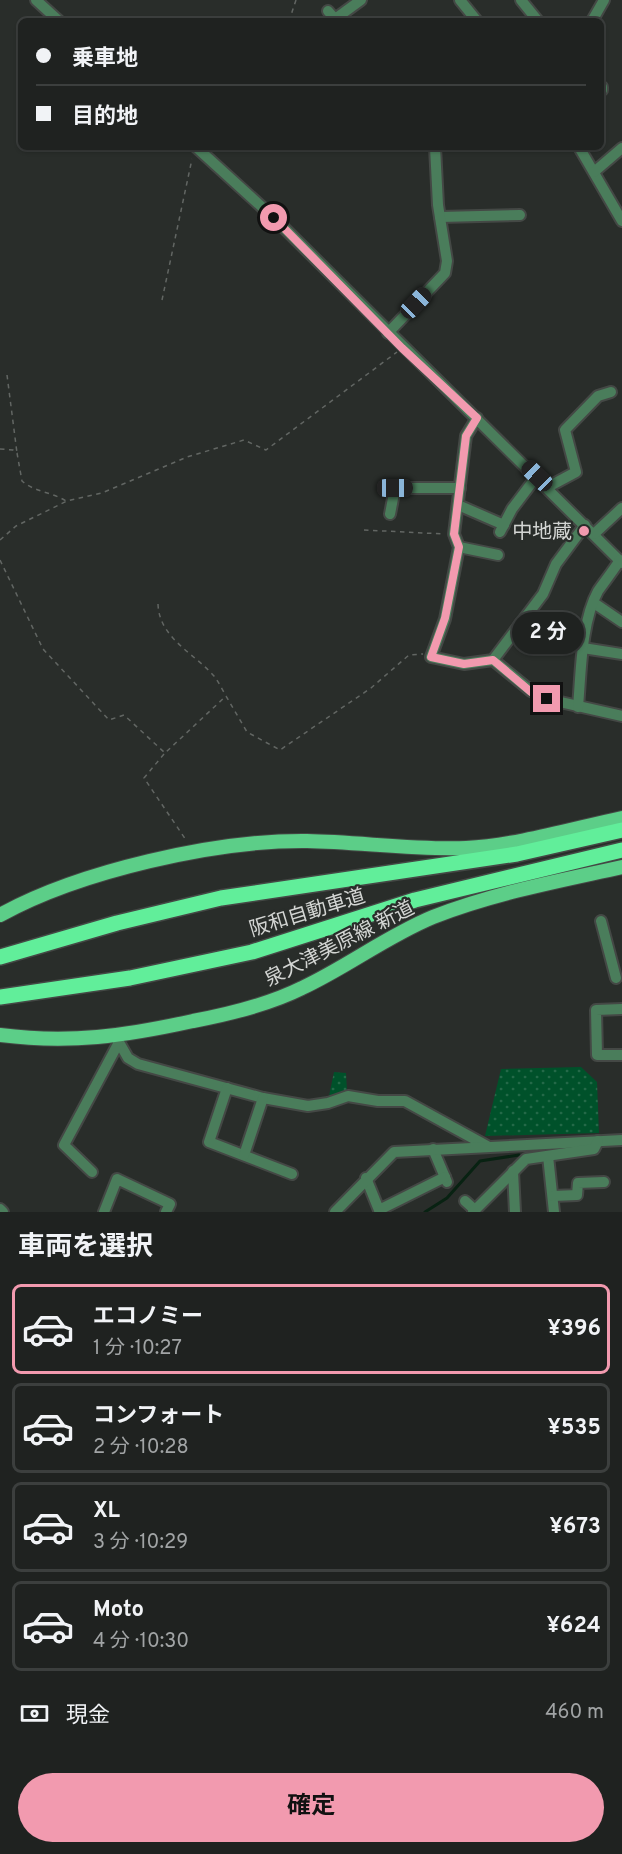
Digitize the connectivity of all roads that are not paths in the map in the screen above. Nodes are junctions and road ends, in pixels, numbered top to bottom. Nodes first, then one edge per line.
1 (36, 0) edge
2 (361, 0) edge
3 (460, 0) edge
4 (521, 0) edge
5 (604, 0) edge
6 (328, 11) dead end
7 (56, 18) edge
8 (334, 18) edge
9 (336, 18) edge
10 (475, 18) edge
11 (536, 18) edge
12 (594, 18) edge
13 (622, 148) edge
14 (200, 150) edge
15 (435, 150) edge
16 (581, 150) edge
17 (594, 172) junction
18 (520, 215) dead end
19 (440, 217) junction
20 (622, 221) edge
21 (388, 333) junction
22 (611, 392) dead end
23 (477, 418) junction
24 (537, 476) junction
25 (548, 487) junction
26 (460, 488) junction
27 (458, 506) junction
28 (622, 508) edge
29 (390, 514) dead end
30 (585, 525) junction
31 (594, 534) junction
32 (459, 547) junction
33 (498, 555) dead end
34 (621, 561) edge
35 (594, 603) junction
36 (622, 622) edge
37 (583, 648) junction
38 (622, 654) edge
39 (493, 660) junction
40 (578, 707) junction
41 (622, 716) edge
42 (622, 818) edge
43 (622, 830) edge
44 (622, 850) edge
45 (622, 867) edge
46 (1, 913) edge
47 (601, 921) dead end
48 (0, 957) edge
49 (617, 960) edge
50 (616, 978) dead end
51 (0, 997) edge
52 (622, 1009) edge
53 (0, 1035) edge
54 (117, 1041) junction
55 (622, 1055) edge
56 (227, 1088) junction
57 (262, 1098) junction
58 (622, 1140) edge
59 (598, 1141) junction
60 (486, 1146) junction
61 (433, 1149) junction
62 (244, 1155) junction
63 (548, 1156) junction
64 (513, 1171) junction
65 (92, 1172) dead end
66 (292, 1174) dead end
67 (366, 1178) junction
68 (604, 1182) dead end
69 (553, 1196) junction
70 (465, 1201) dead end
71 (474, 1211) edge
72 (104, 1212) edge
73 (166, 1212) edge
74 (335, 1212) edge
75 (515, 1212) edge
76 (554, 1212) edge

1 - 7 street
2 - 9 street
3 - 10 street
4 - 11 street
5 - 12 street
6 - 8 street
13 - 17 street
14 - 21 street
15 - 19 street
16 - 17 street
17 - 20 street
18 - 19 street
19 - 21 street
21 - 23 street
22 - 25 street
23 - 24 street
23 - 26 street
24 - 25 street
24 - 27 street
25 - 30 street
26 - 27 street
26 - 29 street
27 - 32 street
28 - 31 street
30 - 31 street
30 - 39 street
31 - 34 street
32 - 33 street
32 - 39 street
34 - 35 street
35 - 36 street
35 - 37 street
37 - 38 street
37 - 40 street
39 - 40 street
40 - 41 street
42 - 46 main road
43 - 48 highway, 阪和自動車道
44 - 51 highway, 阪和自動車道
45 - 54 main road, 泉大津美原線 新道
47 - 49 street
49 - 50 street
52 - 55 street
53 - 54 main road, 泉大津美原線 新道
54 - 56 street
54 - 65 street
56 - 57 street
56 - 62 street
57 - 60 street
57 - 62 street
58 - 59 street
59 - 60 street
59 - 63 street
60 - 61 street
61 - 67 street
61 - 67 street
62 - 66 street
63 - 64 street
63 - 69 street
64 - 71 street
64 - 75 street
67 - 74 street
68 - 69 street
69 - 76 street
70 - 71 street
72 - 73 street

